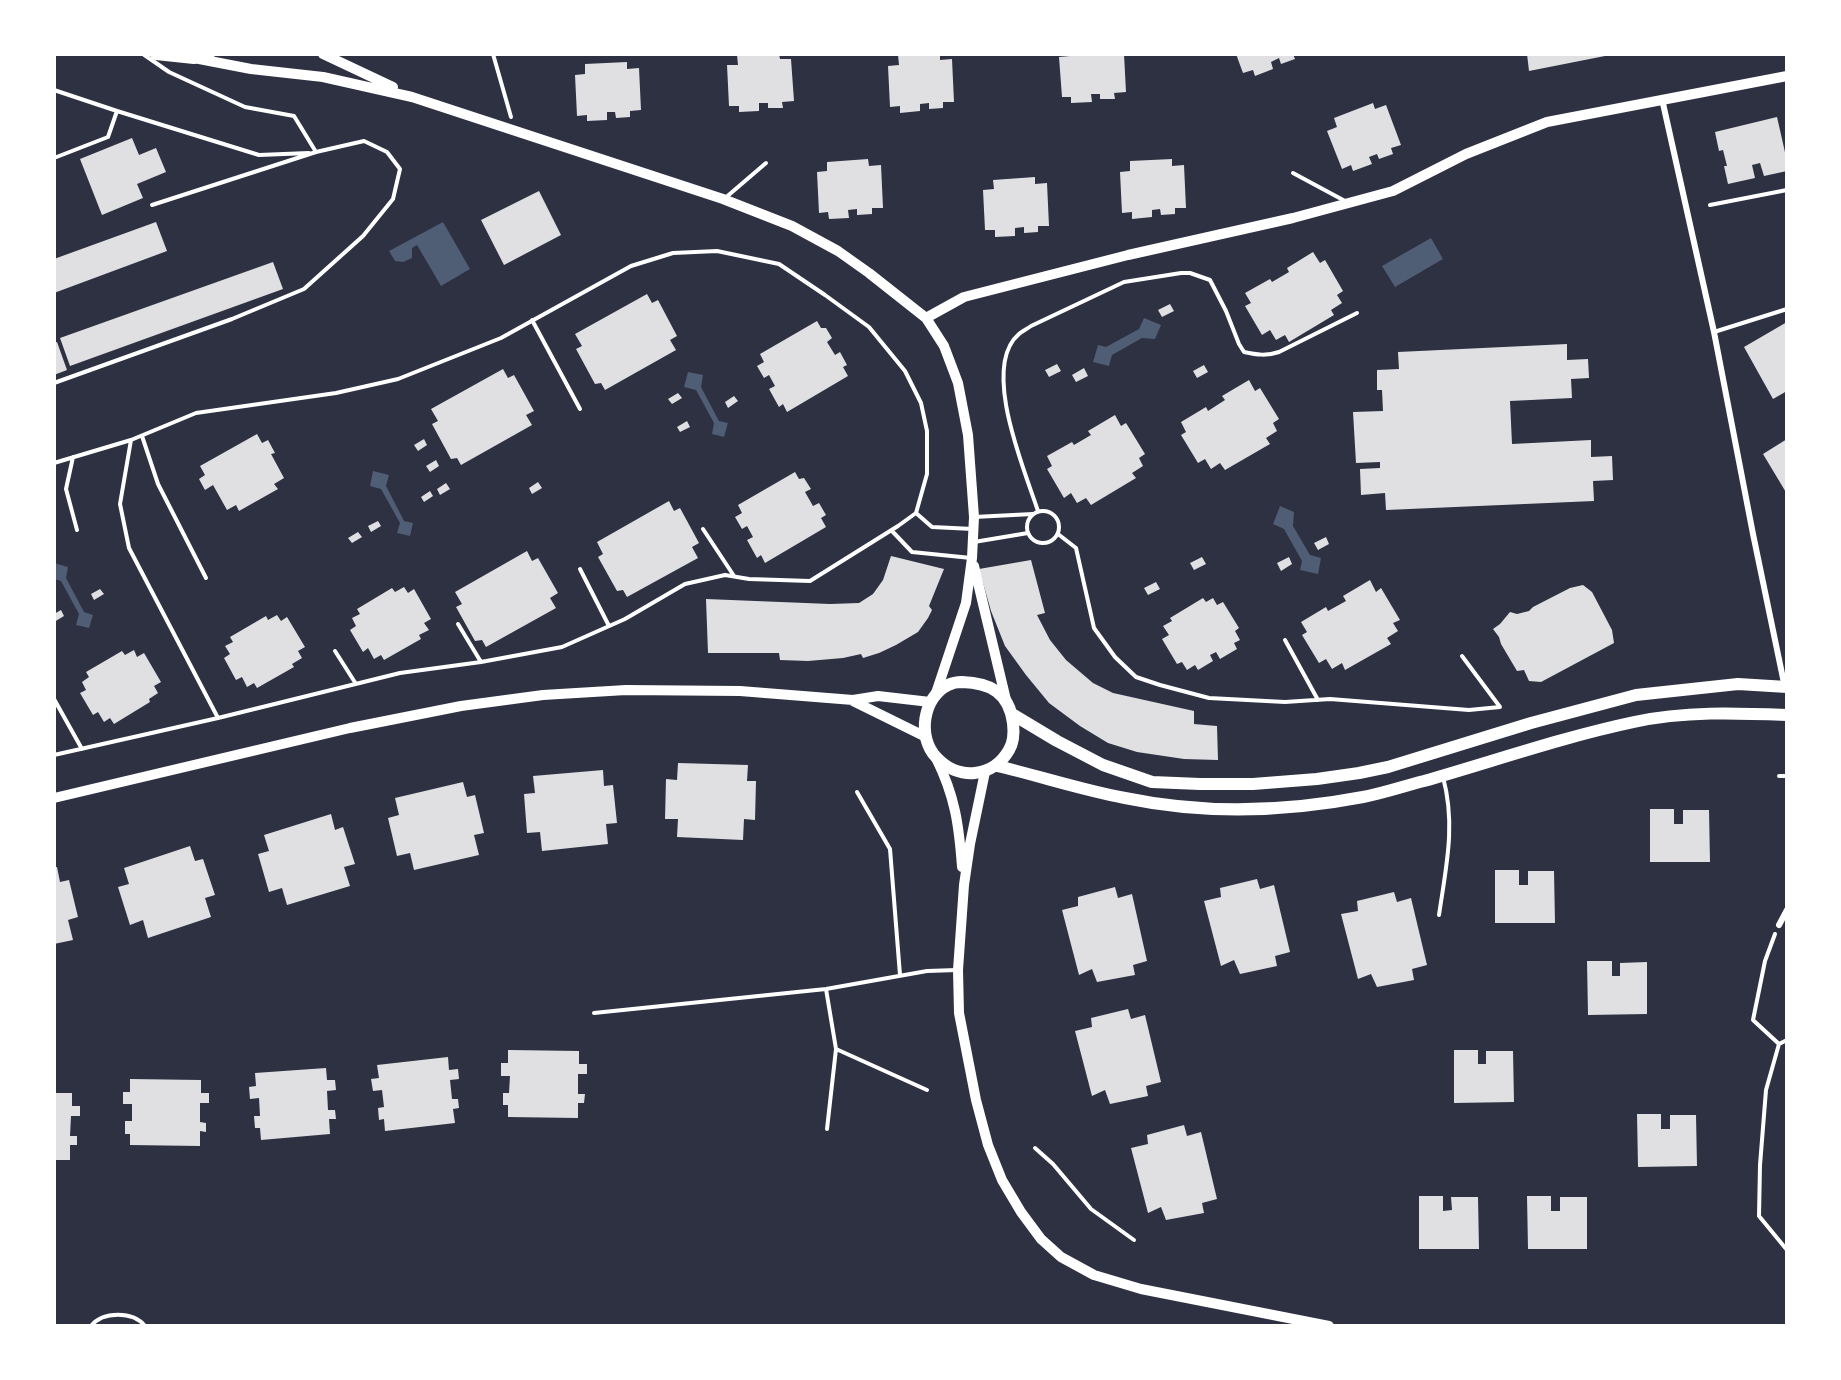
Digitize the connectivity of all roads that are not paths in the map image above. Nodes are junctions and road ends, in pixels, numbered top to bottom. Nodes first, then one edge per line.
1 (143, 54) edge
2 (156, 54) edge
3 (209, 54) edge
4 (323, 54) edge
5 (194, 58) junction
6 (1787, 76) edge
7 (54, 90) edge
8 (412, 97) junction
9 (1662, 99) junction
10 (117, 111) junction
11 (316, 152) junction
12 (54, 158) edge
13 (766, 163) dead end
14 (1293, 173) dead end
15 (1787, 190) edge
16 (723, 199) junction
17 (1350, 204) junction
18 (152, 205) dead end
19 (1710, 205) dead end
20 (1787, 309) edge
21 (1357, 313) dead end
22 (926, 318) junction
23 (532, 320) junction
24 (1714, 332) junction
25 (54, 383) edge
26 (580, 409) dead end
27 (141, 436) junction
28 (131, 440) junction
29 (73, 457) junction
30 (54, 463) edge
31 (916, 513) junction
32 (1036, 513) junction
33 (974, 517) junction
34 (703, 529) dead end
35 (973, 529) junction
36 (76, 530) dead end
37 (892, 531) junction
38 (1028, 533) junction
39 (1058, 534) junction
40 (973, 542) junction
41 (972, 558) junction
42 (580, 569) dead end
43 (734, 576) junction
44 (206, 578) dead end
45 (459, 624) dead end
46 (609, 626) junction
47 (1285, 640) dead end
48 (335, 651) dead end
49 (1462, 656) dead end
50 (481, 662) junction
51 (356, 684) junction
52 (1786, 688) edge
53 (933, 698) junction
54 (54, 699) edge
55 (853, 700) junction
56 (1006, 700) junction
57 (1318, 700) junction
58 (1012, 714) junction
59 (1787, 715) edge
60 (218, 718) junction
61 (926, 737) junction
62 (82, 749) junction
63 (54, 755) edge
64 (935, 756) junction
65 (997, 766) junction
66 (986, 772) junction
67 (1443, 776) junction
68 (1779, 776) dead end
69 (1787, 776) edge
70 (857, 792) dead end
71 (54, 798) edge
72 (964, 885) junction
73 (1787, 910) edge
74 (1439, 915) dead end
75 (1779, 924) road end
76 (958, 970) junction
77 (900, 975) junction
78 (826, 989) junction
79 (594, 1013) dead end
80 (836, 1049) junction
81 (927, 1090) dead end
82 (827, 1129) dead end
83 (1035, 1148) dead end
84 (1134, 1240) dead end
85 (1329, 1326) edge

1 - 11 lane
2 - 5 main road
3 - 5 main road
4 - 8 street
5 - 8 street
6 - 9 street
7 - 10 lane
8 - 16 street
9 - 17 street
9 - 24 street
10 - 11 lane
10 - 12 lane
11 - 18 lane
11 - 25 lane
13 - 16 lane
14 - 17 lane
15 - 19 lane
16 - 22 street
17 - 22 street
20 - 24 lane
21 - 32 lane
22 - 33 street
23 - 26 lane
23 - 27 lane
23 - 31 lane
24 - 52 street
27 - 28 lane
27 - 44 lane
28 - 29 lane
28 - 60 lane
29 - 30 lane
29 - 36 lane
31 - 35 lane
31 - 37 lane
32 - 33 lane
32 - 38 lane
32 - 39 lane
33 - 35 street
34 - 43 lane
35 - 40 street
37 - 41 lane
37 - 43 lane
38 - 39 lane
38 - 40 lane
39 - 57 lane
40 - 41 street
41 - 53 street
41 - 56 street
42 - 46 lane
43 - 46 lane
45 - 50 lane
46 - 50 lane
47 - 57 lane
48 - 51 lane
49 - 57 lane
50 - 51 lane
51 - 60 lane
52 - 58 main road
53 - 55 street
53 - 56 main road
53 - 61 main road
54 - 62 lane
55 - 61 street
55 - 71 street
56 - 58 main road
58 - 65 main road
59 - 67 main road
60 - 62 lane
61 - 64 main road
62 - 63 lane
64 - 66 main road
64 - 72 street
65 - 66 main road
65 - 67 main road
66 - 72 street
67 - 74 lane
68 - 69 lane
70 - 77 lane
72 - 76 street
73 - 75 street
76 - 77 lane
76 - 85 street
77 - 78 lane
78 - 79 lane
78 - 80 lane
80 - 81 lane
80 - 82 lane
83 - 84 lane

